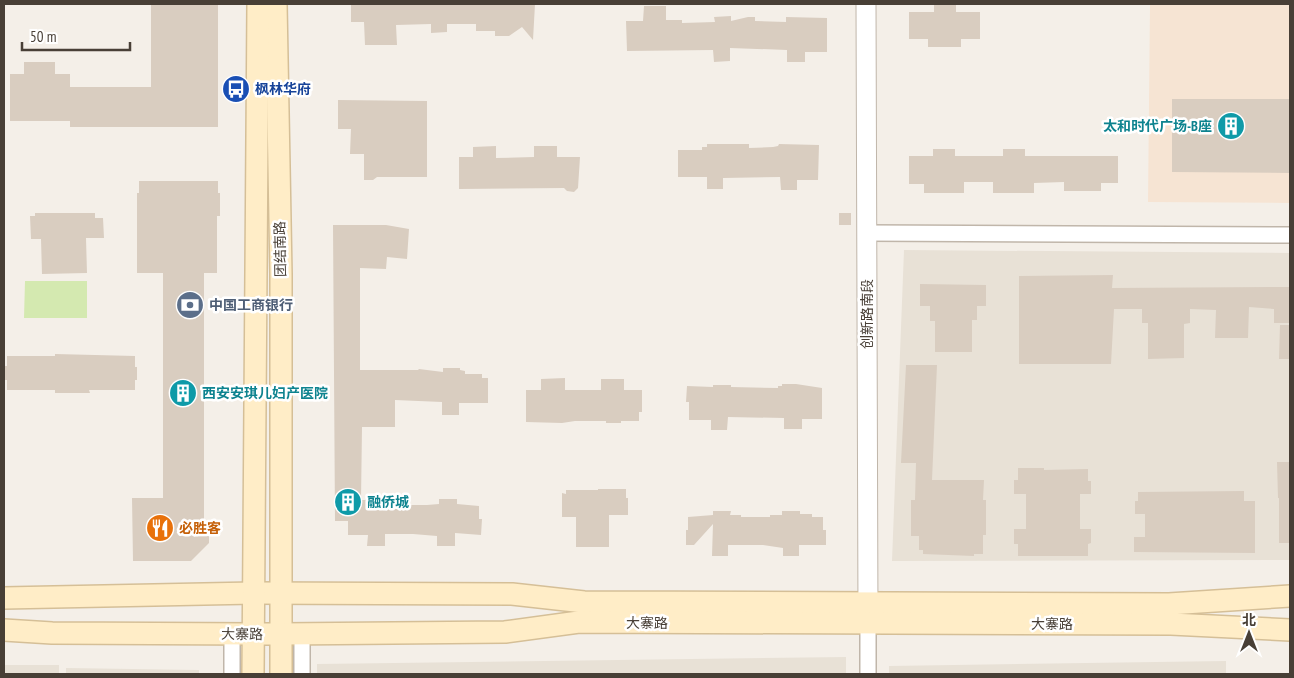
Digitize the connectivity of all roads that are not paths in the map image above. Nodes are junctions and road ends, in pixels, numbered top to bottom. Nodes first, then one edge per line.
1 (258, 4) edge
2 (276, 4) edge
3 (866, 4) edge
4 (867, 233) junction
5 (1290, 234) edge
6 (254, 594) junction
7 (282, 594) junction
8 (1290, 596) edge
9 (4, 598) edge
10 (869, 603) junction
11 (868, 624) junction
12 (4, 630) edge
13 (1290, 630) edge
14 (232, 634) junction
15 (253, 634) junction
16 (292, 634) junction
17 (232, 674) edge
18 (253, 674) edge
19 (281, 674) edge
20 (302, 674) edge
21 (868, 674) edge

1 - 6 main road, 团结南路
2 - 7 main road, 团结南路
3 - 4 street, 创新路南段
4 - 5 street
4 - 10 street, 创新路南段
6 - 7 main road, 大寨路
6 - 9 main road, 大寨路
6 - 15 main road, 团结南路
7 - 10 main road, 大寨路
7 - 16 main road, 团结南路
8 - 10 main road, 大寨路
10 - 11 street, 创新路南段
11 - 13 main road, 大寨路
11 - 16 main road, 大寨路
11 - 21 street
12 - 14 main road, 大寨路
14 - 15 main road, 大寨路
14 - 17 street
15 - 16 main road, 大寨路
15 - 18 main road, 团结南路
16 - 19 main road, 团结南路
16 - 20 street

